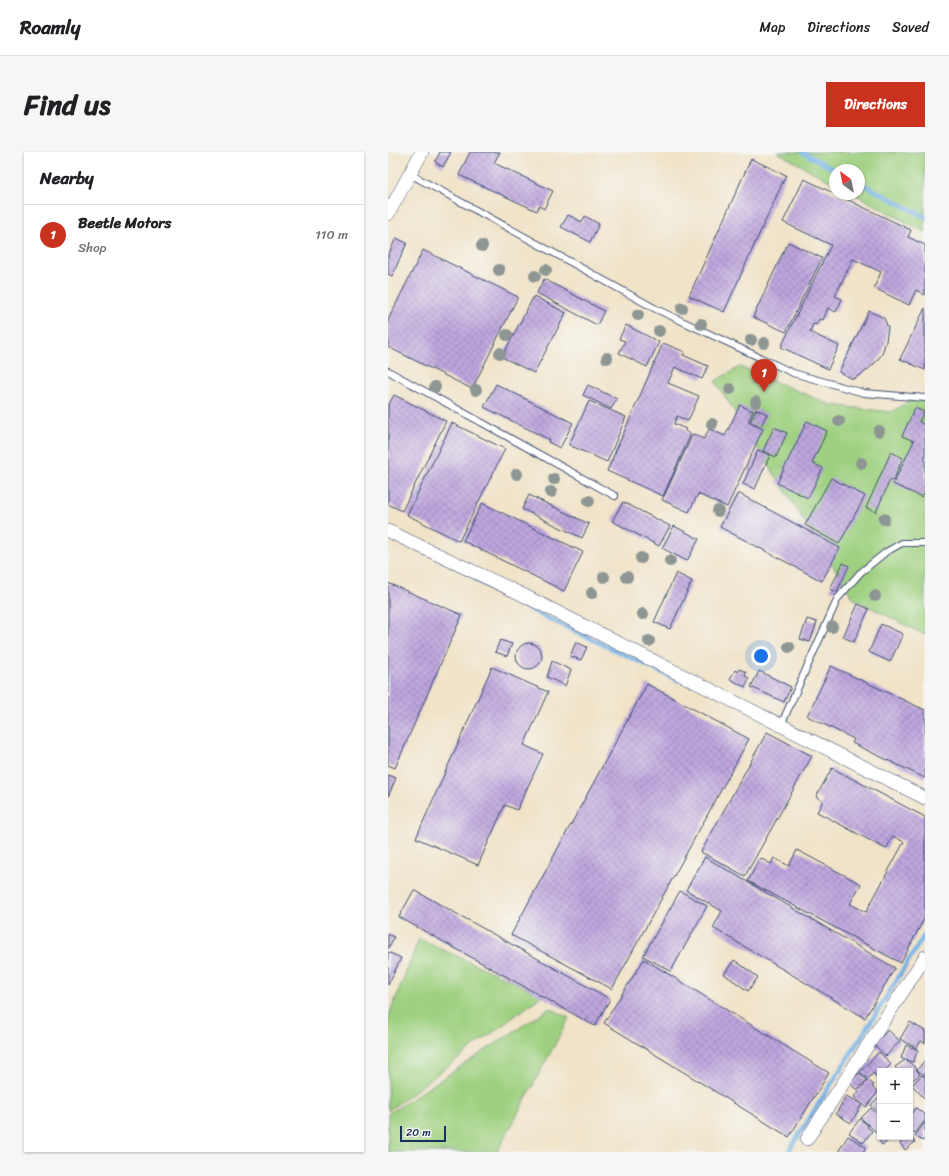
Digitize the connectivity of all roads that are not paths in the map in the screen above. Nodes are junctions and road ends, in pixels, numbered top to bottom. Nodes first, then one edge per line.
1 (422, 152) edge
2 (410, 174) junction
3 (388, 214) edge
4 (388, 372) edge
5 (925, 398) edge
6 (616, 496) dead end
7 (388, 531) edge
8 (925, 543) edge
9 (781, 725) junction
10 (925, 798) edge
11 (925, 957) edge
12 (807, 1139) dead end

1 - 2 street
2 - 3 street
2 - 5 lane
4 - 6 lane
7 - 9 street
8 - 9 lane
9 - 10 street
11 - 12 street

